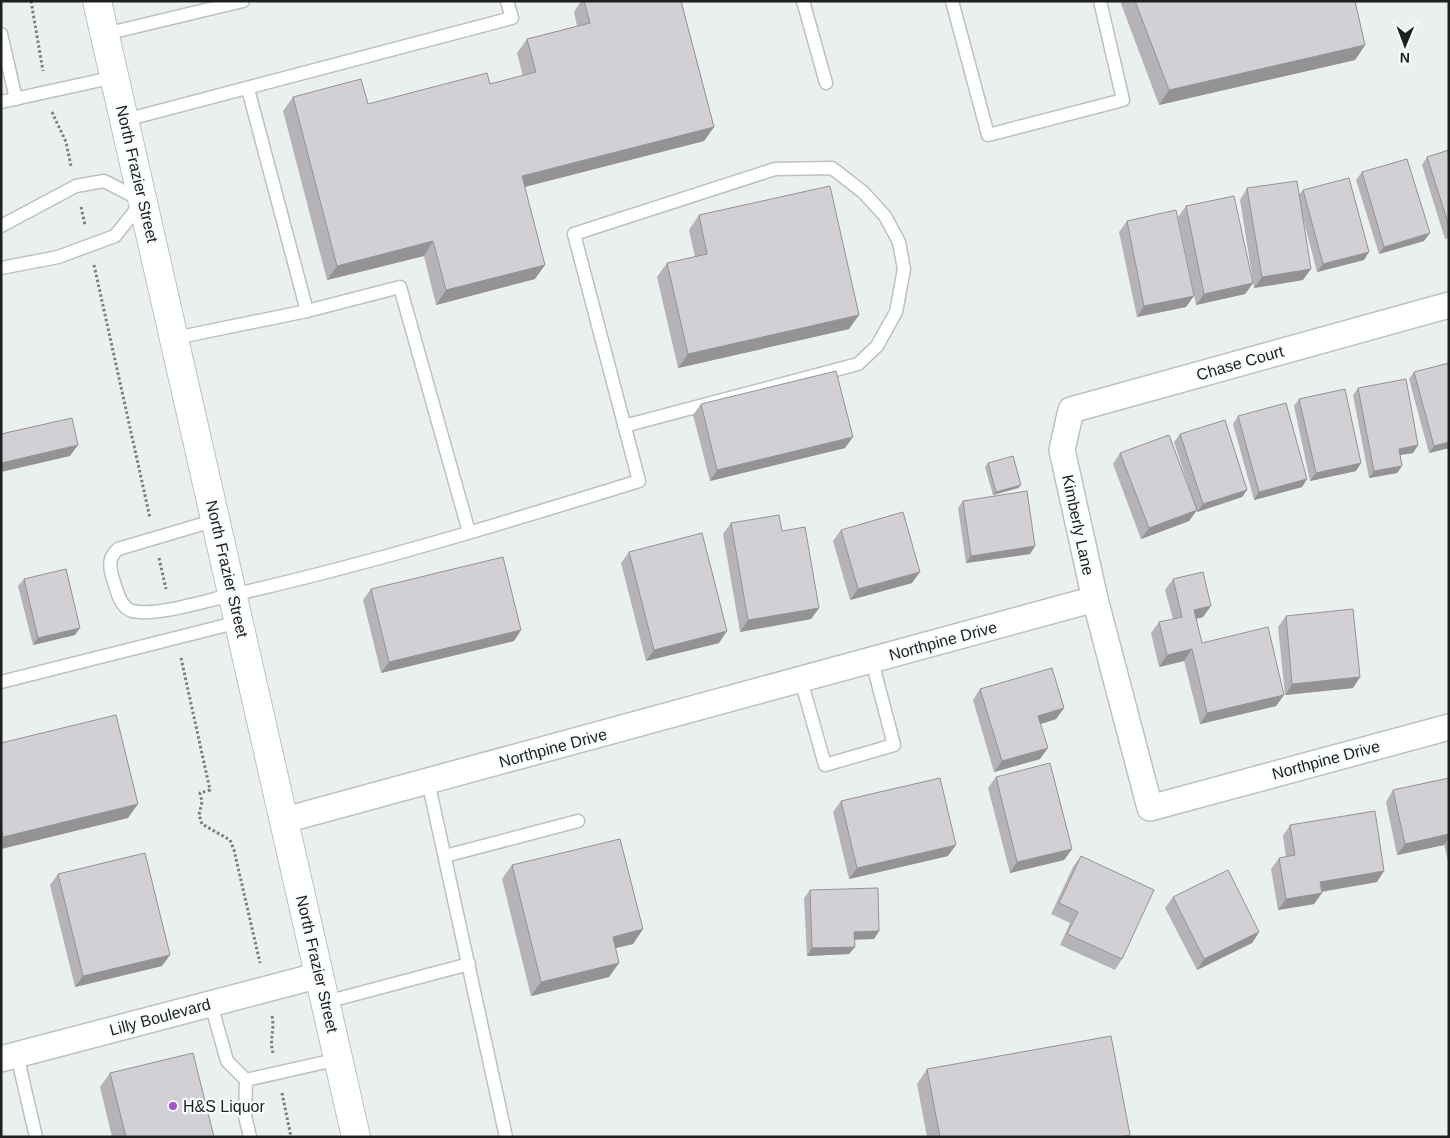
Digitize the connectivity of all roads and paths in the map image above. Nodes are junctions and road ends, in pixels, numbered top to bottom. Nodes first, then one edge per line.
1 (31, 1) edge
2 (97, 1) edge
3 (243, 1) edge
4 (507, 1) edge
5 (804, 1) edge
6 (952, 1) edge
7 (1100, 1) edge
8 (215, 5) edge
9 (1, 34) edge
10 (105, 34) junction
11 (115, 77) junction
12 (826, 83) dead end
13 (248, 89) junction
14 (47, 92) junction
15 (16, 99) junction
16 (1, 102) edge
17 (125, 120) junction
18 (76, 186) junction
19 (143, 201) junction
20 (1, 226) edge
21 (89, 245) junction
22 (1, 268) edge
23 (1449, 305) edge
24 (307, 311) junction
25 (174, 338) junction
26 (624, 426) junction
27 (1062, 450) joint
28 (216, 520) junction
29 (469, 532) junction
30 (154, 537) junction
31 (233, 594) junction
32 (1094, 599) junction
33 (170, 609) junction
34 (239, 622) junction
35 (176, 638) junction
36 (872, 660) junction
37 (801, 680) junction
38 (1, 682) edge
39 (1449, 727) edge
40 (428, 781) junction
41 (285, 820) junction
42 (578, 821) dead end
43 (445, 856) junction
44 (469, 964) junction
45 (320, 975) junction
46 (265, 989) junction
47 (326, 1002) junction
48 (211, 1004) junction
49 (9, 1057) edge
50 (339, 1059) junction
51 (278, 1074) junction
52 (246, 1080) junction
53 (36, 1137) edge
54 (250, 1137) edge
55 (291, 1137) edge
56 (356, 1137) edge
57 (506, 1137) edge

1 - 14 path
2 - 10 main road, North Frazier Street
3 - 8 lane
4 - 13 lane
5 - 12 lane
6 - 7 lane
8 - 10 lane
9 - 15 lane
10 - 11 main road, North Frazier Street
11 - 14 lane
11 - 17 main road, North Frazier Street
13 - 17 lane
13 - 24 lane
14 - 15 lane
14 - 18 path
15 - 16 lane
17 - 19 main road, North Frazier Street
18 - 19 lane
18 - 20 lane
18 - 21 path
19 - 21 lane
19 - 25 main road, North Frazier Street
21 - 22 lane
21 - 30 path
23 - 27 street, Chase Court
24 - 25 lane
24 - 29 lane
25 - 28 main road, North Frazier Street
26 - 26 lane
26 - 29 lane
27 - 32 street, Kimberly Lane
28 - 30 lane
28 - 31 main road, North Frazier Street
29 - 31 lane
30 - 33 path
30 - 33 lane
31 - 33 lane
31 - 34 main road, North Frazier Street
32 - 36 street, Northpine Drive
32 - 39 street, Northpine Drive
34 - 35 lane
34 - 41 main road, North Frazier Street
35 - 38 lane
35 - 46 path
36 - 37 street, Northpine Drive
36 - 37 lane
37 - 40 street, Northpine Drive
40 - 41 street, Northpine Drive
40 - 43 lane
41 - 45 main road, North Frazier Street
42 - 43 lane
43 - 44 lane
44 - 47 lane
44 - 57 lane
45 - 46 street, Lilly Boulevard
45 - 47 main road, North Frazier Street
46 - 48 street, Lilly Boulevard
46 - 51 path
47 - 50 main road, North Frazier Street
48 - 49 street, Lilly Boulevard
48 - 52 lane
49 - 53 lane
50 - 51 lane
50 - 56 main road, North Frazier Street
51 - 52 lane
51 - 55 path
52 - 54 lane

